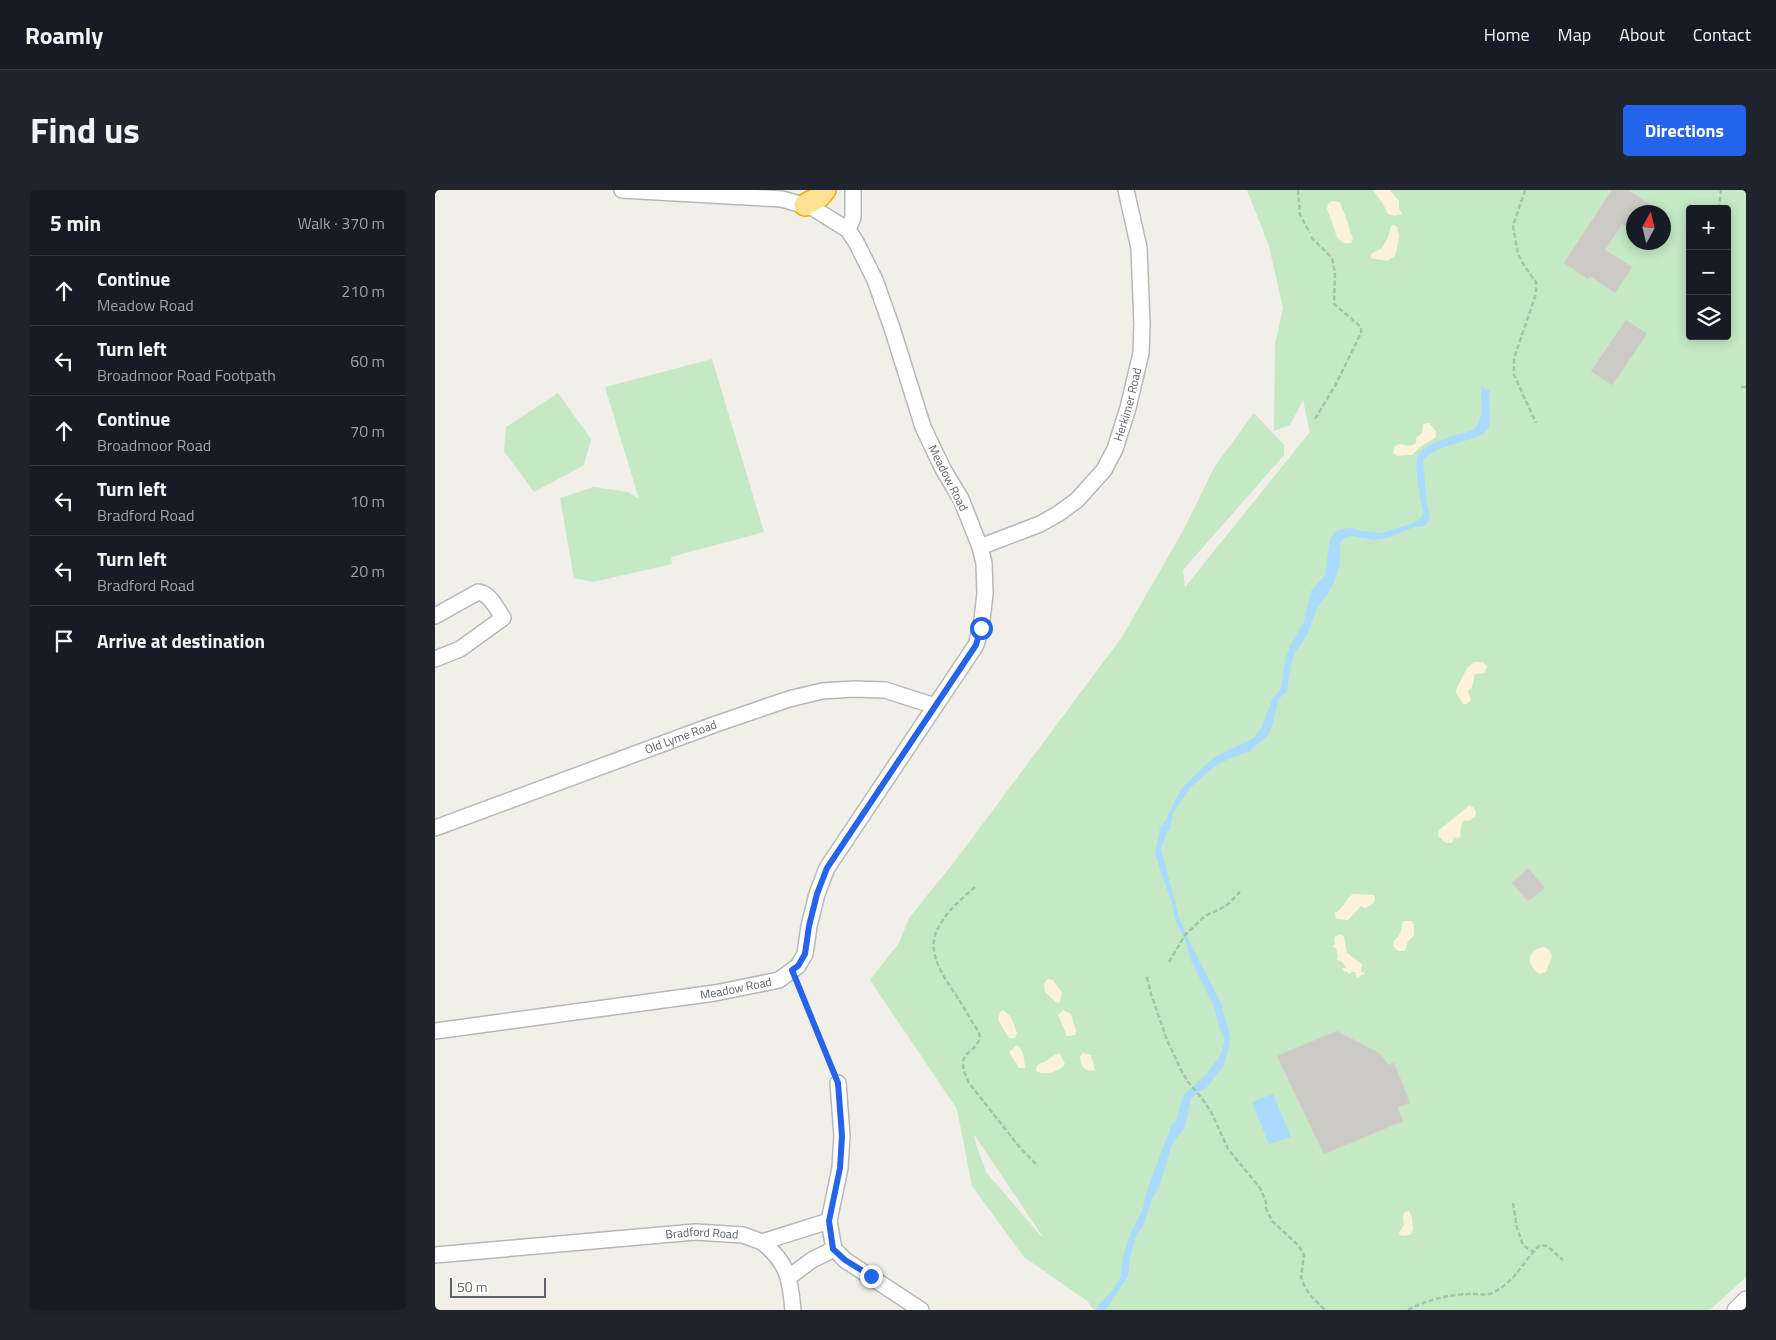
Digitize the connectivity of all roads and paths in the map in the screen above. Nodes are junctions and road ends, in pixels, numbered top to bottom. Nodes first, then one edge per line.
1 (621, 190) edge
2 (825, 190) edge
3 (853, 190) edge
4 (1126, 190) edge
5 (1298, 190) edge
6 (1525, 190) edge
7 (1721, 190) edge
8 (807, 197) edge
9 (1719, 205) edge
10 (848, 230) junction
11 (1741, 387) dead end
12 (1746, 387) edge
13 (1315, 419) dead end
14 (1536, 423) dead end
15 (980, 547) junction
16 (435, 616) edge
17 (435, 659) edge
18 (935, 706) junction
19 (435, 828) edge
20 (975, 887) dead end
21 (1240, 892) dead end
22 (1169, 962) dead end
23 (792, 970) junction
24 (1147, 977) dead end
25 (435, 1031) edge
26 (838, 1083) joint
27 (1038, 1166) dead end
28 (1513, 1203) dead end
29 (829, 1221) junction
30 (762, 1242) junction
31 (833, 1249) junction
32 (1533, 1252) junction
33 (435, 1255) edge
34 (1563, 1260) dead end
35 (789, 1277) junction
36 (1746, 1299) edge
37 (793, 1310) edge
38 (921, 1310) edge
39 (1325, 1310) edge
40 (1408, 1310) edge
41 (1735, 1310) edge

1 - 8 street, Meadow Road
2 - 8 highway
3 - 10 street
4 - 15 street, Herkimer Road
5 - 13 path
6 - 14 path
7 - 9 path
8 - 10 street, Meadow Road
10 - 15 street, Meadow Road
11 - 12 path
15 - 18 street, Meadow Road
16 - 17 street
18 - 19 street, Old Lyme Road
18 - 23 street, Meadow Road
20 - 27 path
21 - 22 path
23 - 25 street, Meadow Road
23 - 26 path
24 - 39 path
26 - 29 street
28 - 32 path
29 - 30 street
29 - 31 street
30 - 33 street, Bradford Road
30 - 35 street
31 - 35 street
31 - 38 street
32 - 34 path
32 - 40 path
35 - 37 street
36 - 41 street

